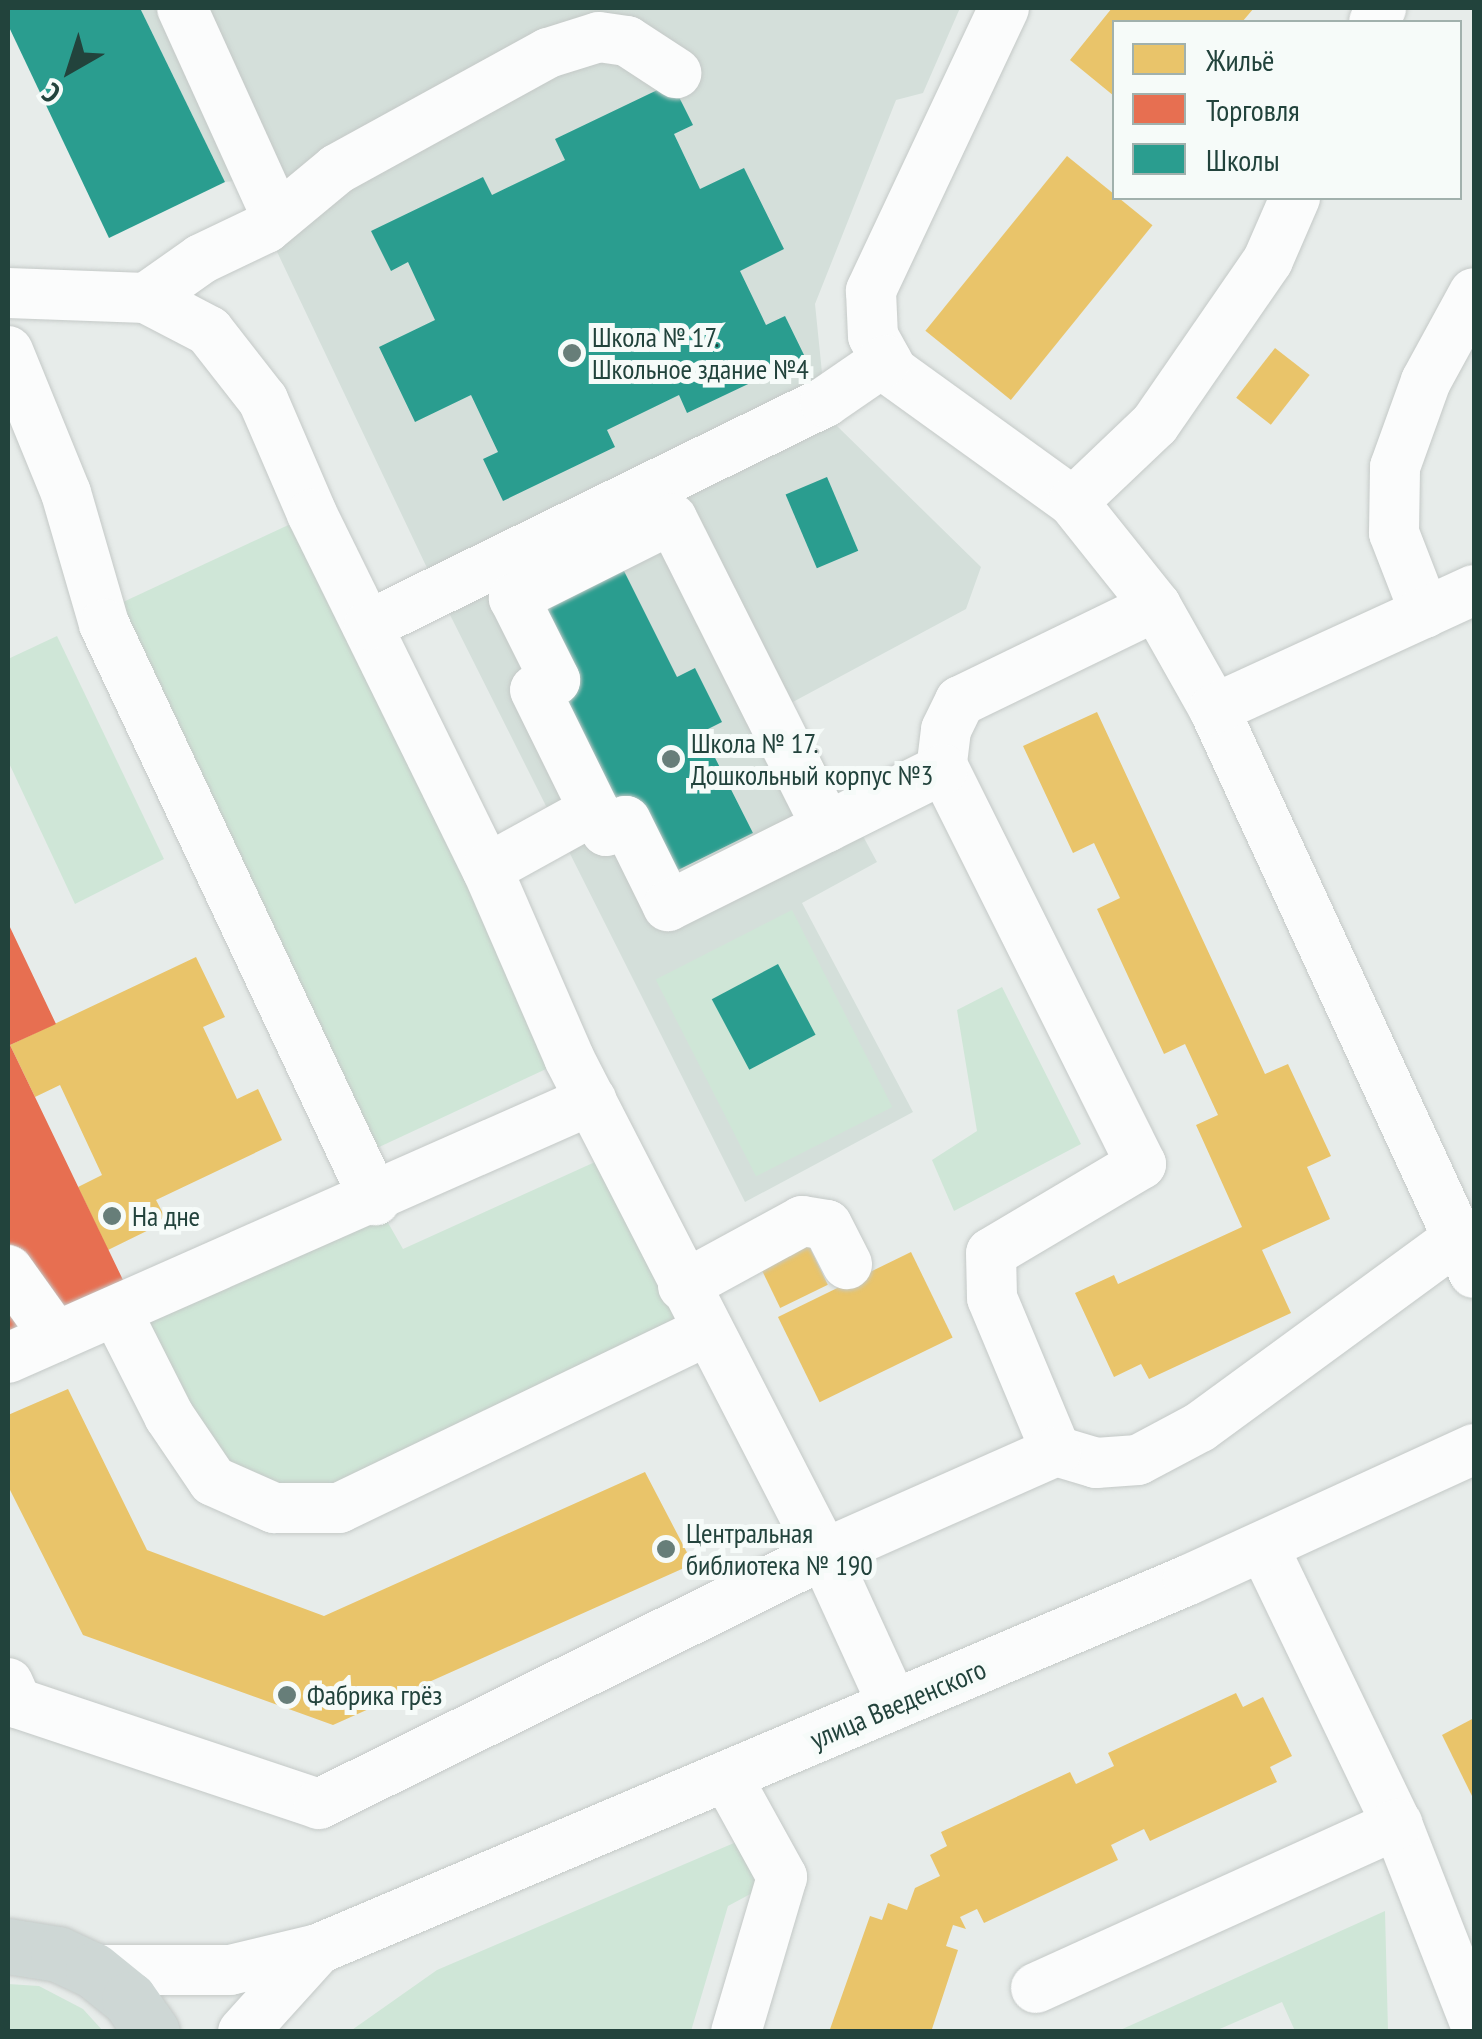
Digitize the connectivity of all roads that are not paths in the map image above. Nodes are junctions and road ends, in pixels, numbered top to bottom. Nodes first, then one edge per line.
1 (182, 8) edge
2 (1004, 8) edge
3 (676, 73) dead end
4 (1294, 200) edge
5 (276, 215) junction
6 (8, 292) edge
7 (1474, 293) edge
8 (146, 298) junction
9 (8, 351) edge
10 (886, 360) junction
11 (1073, 502) junction
12 (1474, 590) edge
13 (1156, 606) junction
14 (1425, 613) junction
15 (369, 625) junction
16 (1214, 710) junction
17 (943, 769) junction
18 (594, 810) junction
19 (827, 827) junction
20 (487, 869) junction
21 (591, 1100) junction
22 (375, 1200) junction
23 (1466, 1256) edge
24 (847, 1264) dead end
25 (8, 1270) edge
26 (683, 1286) junction
27 (116, 1311) junction
28 (707, 1331) junction
29 (56, 1337) junction
30 (8, 1358) edge
31 (1474, 1449) edge
32 (1056, 1451) junction
33 (1264, 1548) junction
34 (824, 1554) junction
35 (8, 1683) edge
36 (893, 1705) junction
37 (728, 1779) junction
38 (1397, 1824) junction
39 (8, 1915) edge
40 (318, 1949) junction
41 (53, 1956) edge
42 (1036, 1988) dead end
43 (1474, 2020) edge
44 (152, 2032) edge
45 (243, 2032) edge
46 (736, 2032) edge

1 - 5 street
2 - 10 street
3 - 5 street
4 - 11 street
5 - 8 street
6 - 8 street
7 - 14 street
8 - 15 street
9 - 22 street
10 - 11 street
10 - 15 street
11 - 13 street
12 - 14 street
13 - 16 street
13 - 17 street
14 - 16 street
15 - 20 street
16 - 23 street
17 - 19 street
17 - 32 street
18 - 19 street
18 - 19 street
18 - 20 street
20 - 21 street
21 - 22 street
21 - 26 street
22 - 27 street
23 - 32 street
24 - 26 street
25 - 29 street
26 - 28 street
27 - 28 street
27 - 29 street
28 - 34 street
29 - 30 street
31 - 33 street, улица Введенского
32 - 34 street
33 - 36 street, улица Введенского
33 - 38 street
34 - 35 street
34 - 36 street
36 - 37 street, улица Введенского
37 - 40 street, улица Введенского
37 - 46 street
38 - 42 street
38 - 43 street
39 - 41 main road
40 - 41 street, улица Введенского
40 - 45 street, улица Введенского
41 - 44 main road

